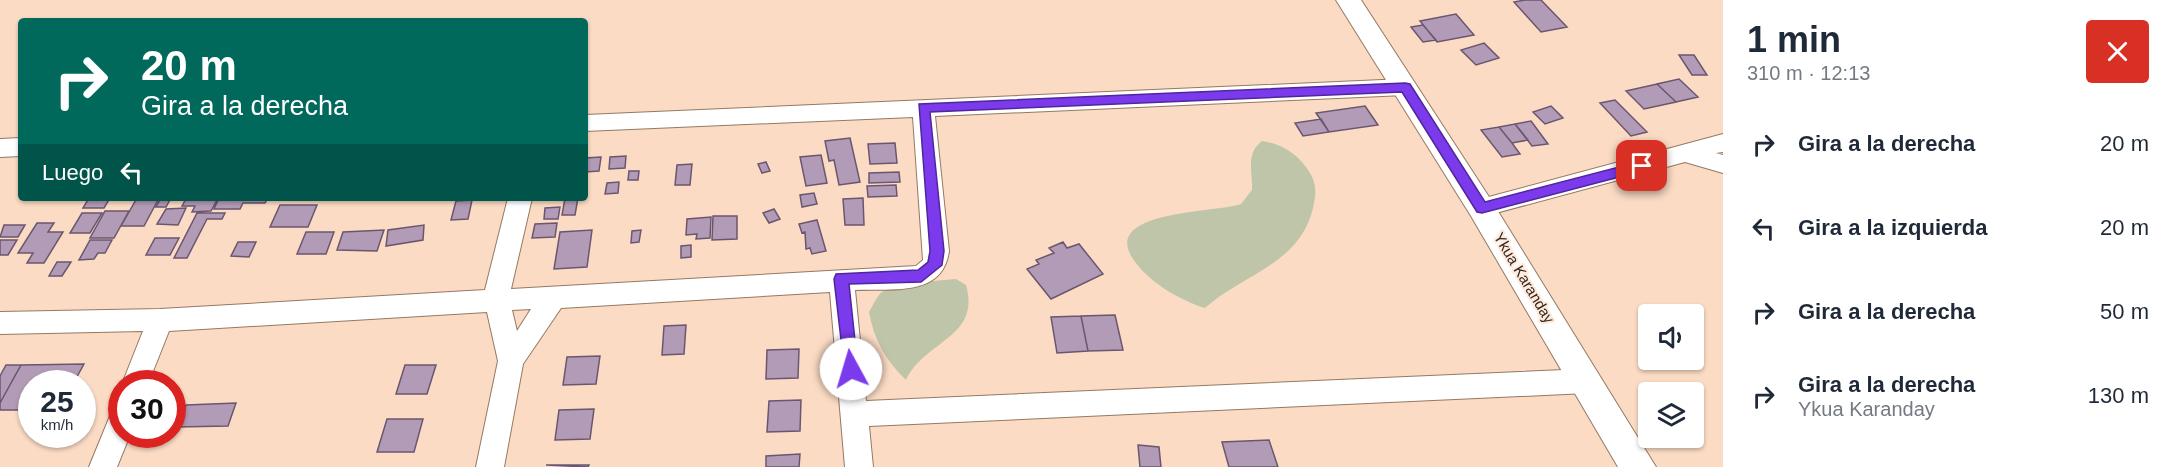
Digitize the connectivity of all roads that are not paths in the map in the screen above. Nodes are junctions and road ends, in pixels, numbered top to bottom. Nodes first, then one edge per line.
1 (1348, 0) edge
2 (1405, 87) junction
3 (923, 108) junction
4 (588, 123) edge
5 (1723, 143) edge
6 (18, 147) edge
7 (0, 148) edge
8 (1688, 154) junction
9 (1723, 164) edge
10 (519, 201) edge
11 (1482, 208) junction
12 (841, 279) junction
13 (496, 298) junction
14 (553, 298) junction
15 (160, 320) junction
16 (0, 323) edge
17 (511, 361) junction
18 (140, 370) edge
19 (1587, 381) junction
20 (855, 414) junction
21 (111, 448) edge
22 (104, 467) edge
23 (490, 467) edge
24 (859, 467) edge
25 (1638, 467) edge

1 - 2 street, Ykua Karanday
2 - 3 street
2 - 11 street, Ykua Karanday
3 - 4 street
3 - 12 street
5 - 8 street
6 - 7 street
8 - 9 street
8 - 11 street
10 - 13 street
11 - 19 street, Ykua Karanday
12 - 14 street
12 - 20 street
13 - 14 street
13 - 15 street
13 - 17 street
14 - 17 street
15 - 16 street
15 - 18 street
17 - 23 street
19 - 20 street
19 - 25 street, Ykua Karanday
20 - 24 street
21 - 22 street

